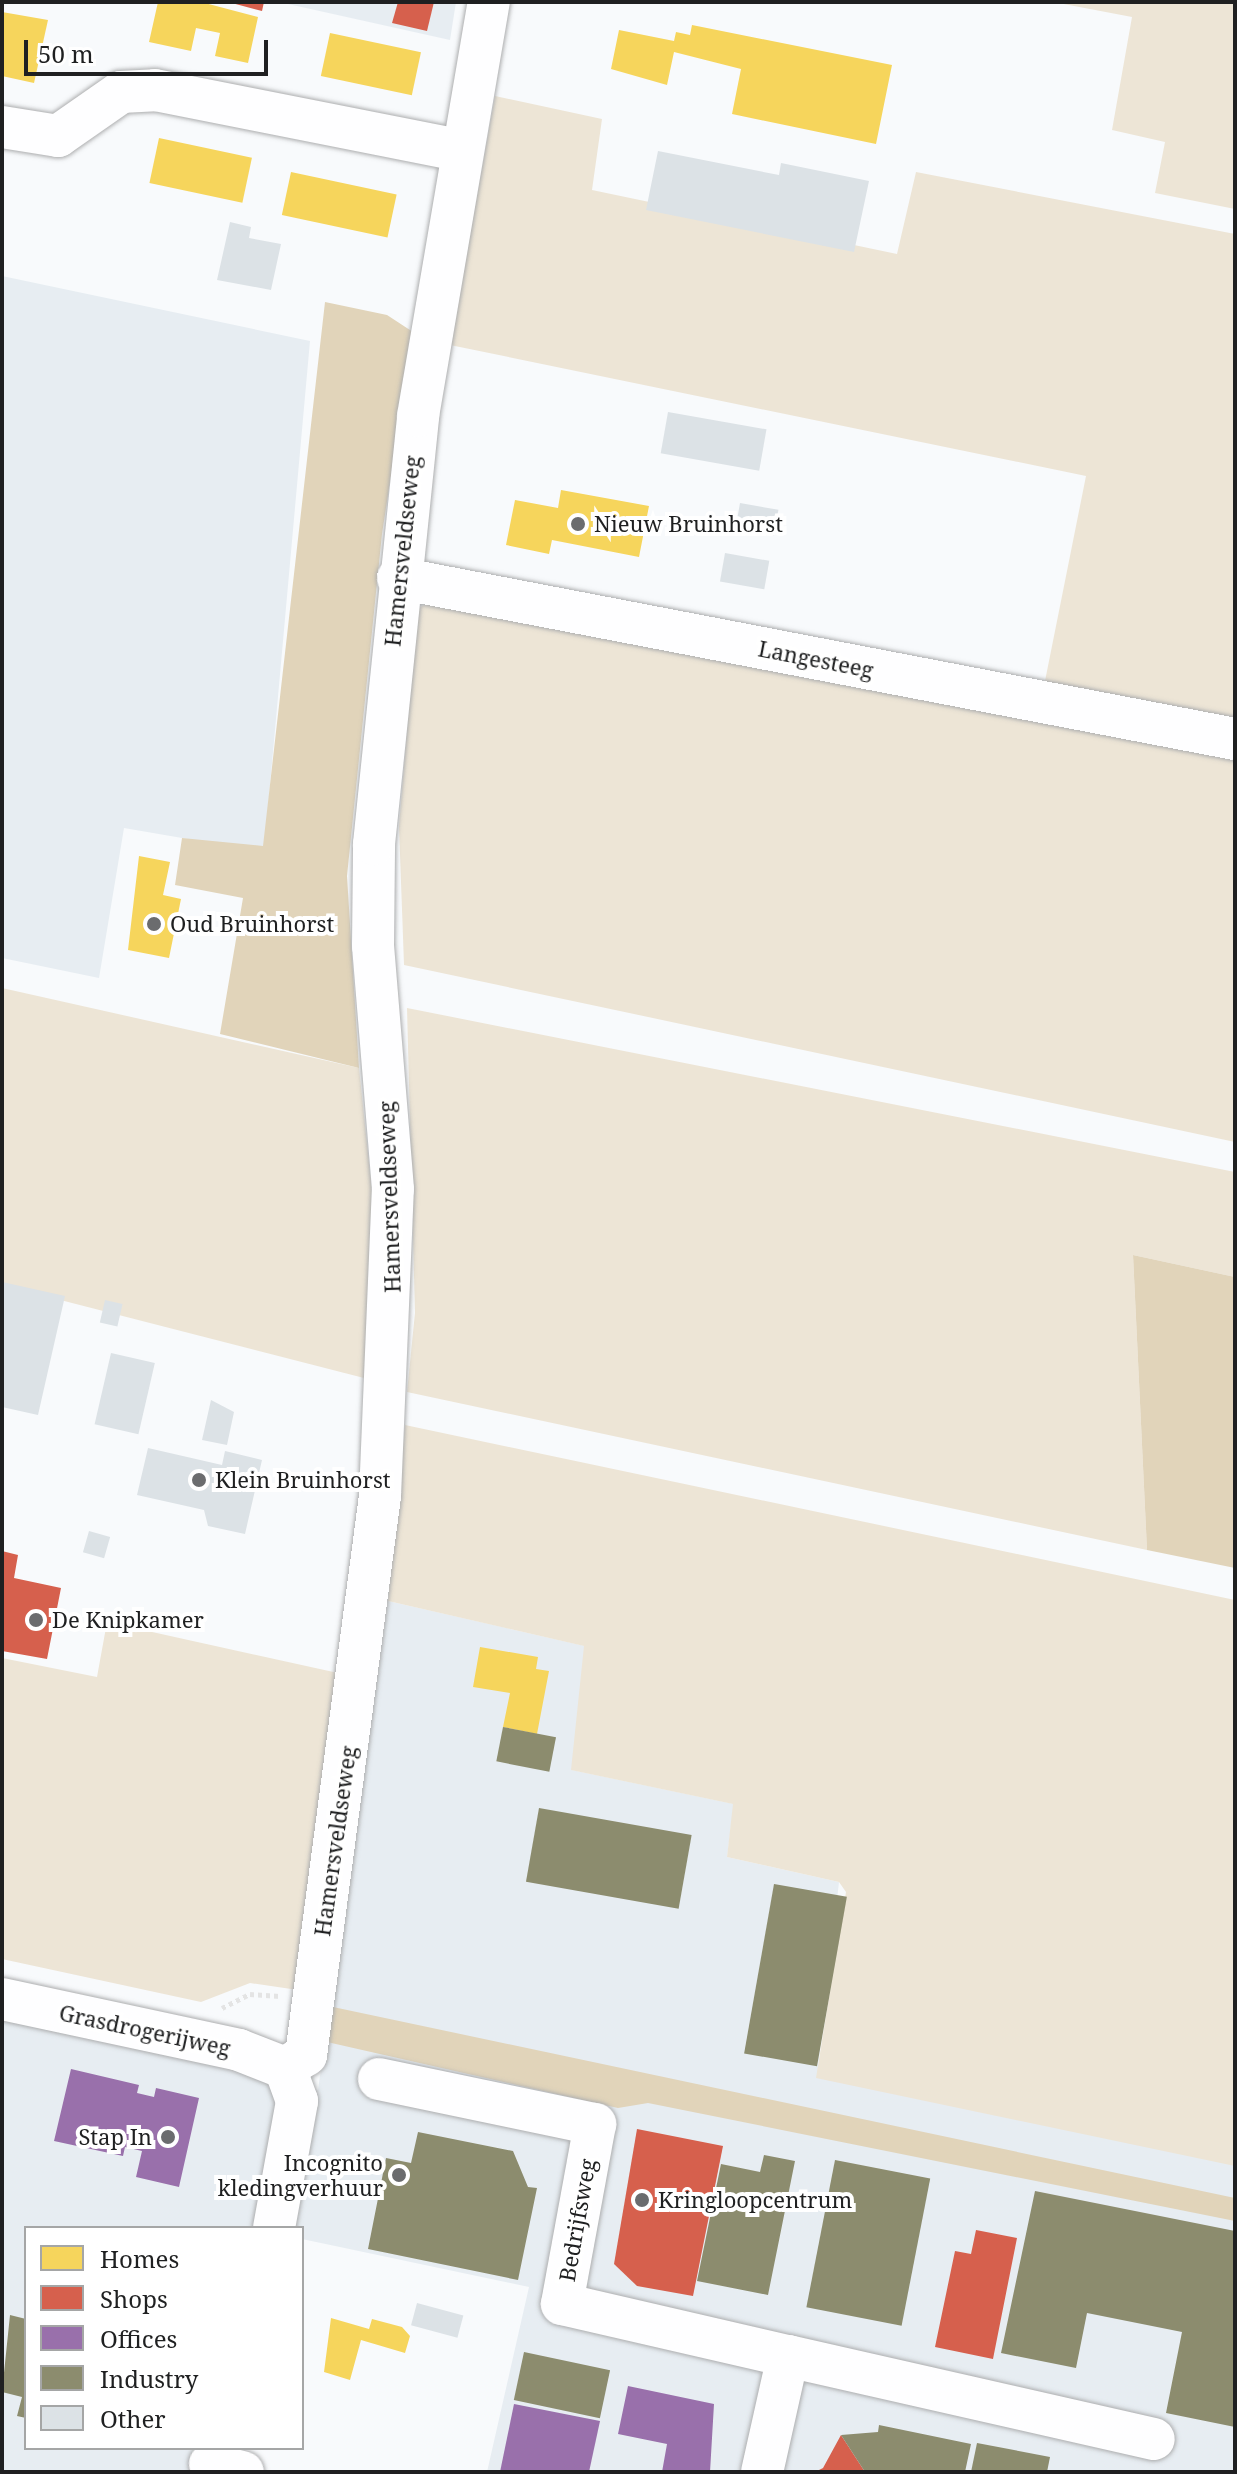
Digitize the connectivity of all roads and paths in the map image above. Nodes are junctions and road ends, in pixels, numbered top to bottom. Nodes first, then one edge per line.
1 (489, 2) edge
2 (2, 127) edge
3 (459, 150) junction
4 (398, 578) junction
5 (1235, 739) edge
6 (2, 1999) edge
7 (285, 2068) junction
8 (379, 2079) dead end
9 (274, 2226) edge
10 (788, 2356) junction
11 (1154, 2439) dead end
12 (762, 2472) edge

1 - 3 street, Hamersveldseweg
2 - 3 street
3 - 4 street, Hamersveldseweg
4 - 5 street, Langesteeg
4 - 7 street, Hamersveldseweg
6 - 7 street, Grasdrogerijweg
7 - 9 street
8 - 10 street, Bedrijfsweg
10 - 11 street, Bedrijfsweg
10 - 12 street

